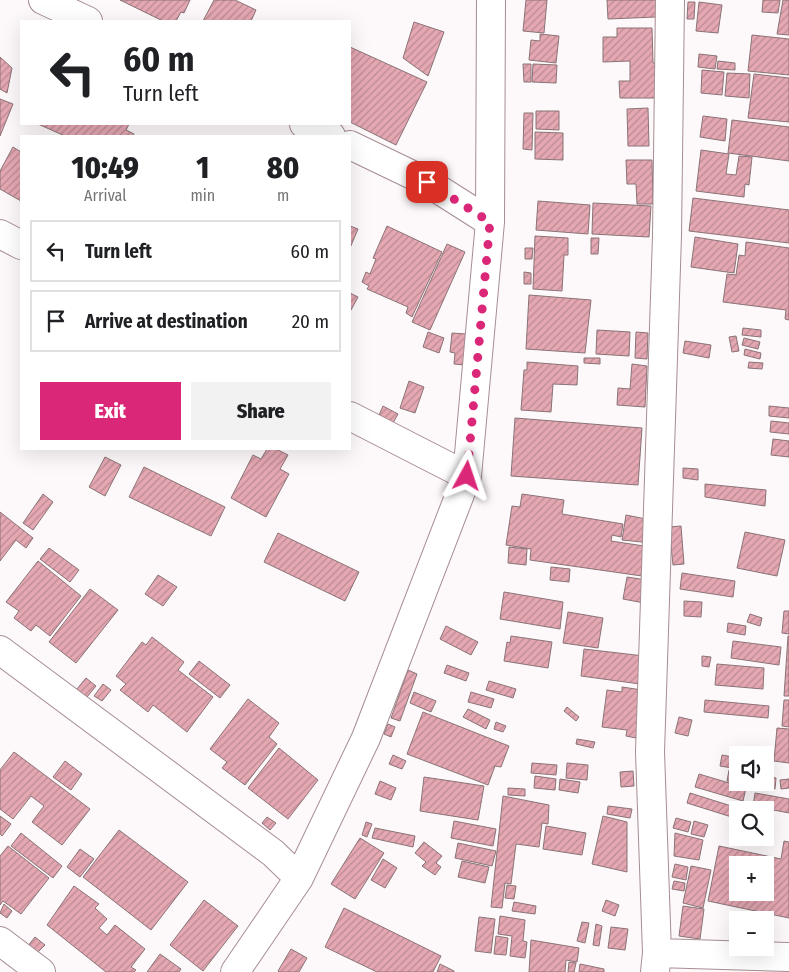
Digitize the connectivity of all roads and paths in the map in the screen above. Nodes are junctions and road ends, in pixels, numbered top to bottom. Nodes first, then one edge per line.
1 (43, 0) edge
2 (491, 0) edge
3 (670, 0) edge
4 (86, 20) edge
5 (306, 125) edge
6 (328, 135) edge
7 (351, 146) edge
8 (490, 222) junction
9 (0, 234) edge
10 (20, 244) edge
11 (351, 417) edge
12 (467, 476) junction
13 (0, 650) edge
14 (299, 878) junction
15 (0, 941) edge
16 (789, 957) edge
17 (656, 962) edge
18 (41, 972) edge
19 (235, 972) edge

1 - 4 street
2 - 8 street
3 - 17 street
5 - 6 street
7 - 8 street
8 - 12 street
9 - 10 street
11 - 12 street
12 - 14 street
13 - 14 street
14 - 19 street
15 - 18 street
16 - 17 street

